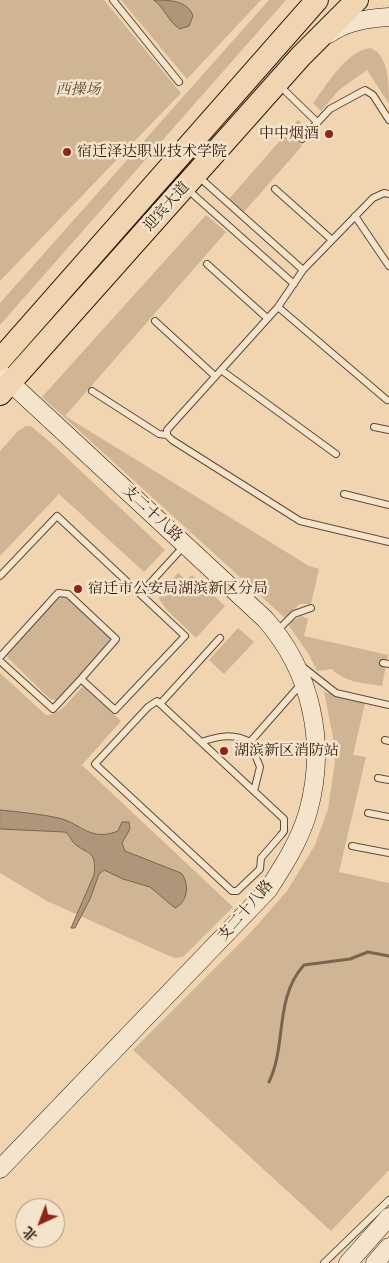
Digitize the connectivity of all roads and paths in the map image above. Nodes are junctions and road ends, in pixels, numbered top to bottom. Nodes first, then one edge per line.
1 (112, 0) edge
2 (357, 0) edge
3 (310, 5) edge
4 (388, 18) edge
5 (326, 31) junction
6 (301, 56) junction
7 (179, 82) dead end
8 (277, 83) junction
9 (389, 120) edge
10 (317, 122) junction
11 (302, 139) dead end
12 (190, 180) junction
13 (275, 189) dead end
14 (389, 194) edge
15 (355, 216) junction
16 (332, 240) junction
17 (207, 264) dead end
18 (389, 266) edge
19 (303, 270) junction
20 (294, 284) junction
21 (278, 307) junction
22 (267, 318) junction
23 (155, 321) dead end
24 (0, 360) edge
25 (221, 370) junction
26 (215, 376) junction
27 (3, 383) edge
28 (92, 391) dead end
29 (387, 400) dead end
30 (374, 427) dead end
31 (389, 430) edge
32 (168, 435) junction
33 (336, 454) dead end
34 (344, 494) dead end
35 (389, 505) edge
36 (389, 542) edge
37 (185, 545) junction
38 (0, 576) edge
39 (141, 593) junction
40 (311, 608) dead end
41 (276, 632) junction
42 (220, 638) dead end
43 (0, 657) edge
44 (292, 658) junction
45 (0, 661) edge
46 (81, 679) junction
47 (302, 682) junction
48 (160, 704) junction
49 (389, 704) edge
50 (202, 742) junction
51 (250, 742) junction
52 (378, 778) dead end
53 (389, 780) edge
54 (254, 791) junction
55 (368, 813) dead end
56 (389, 817) edge
57 (352, 846) dead end
58 (389, 853) edge
59 (0, 1169) edge
60 (389, 1200) edge
61 (389, 1217) edge
62 (389, 1247) edge
63 (324, 1263) edge
64 (348, 1263) edge
65 (375, 1263) edge

1 - 7 lane
2 - 5 highway, 迎宾大道
3 - 5 highway
3 - 24 highway, 迎宾大道
4 - 6 street
5 - 6 highway, 迎宾大道
6 - 8 highway, 迎宾大道
8 - 10 lane
8 - 12 highway, 迎宾大道
9 - 10 lane
10 - 11 lane
12 - 19 lane
12 - 20 lane
12 - 27 highway, 迎宾大道
13 - 16 lane
14 - 15 lane
15 - 16 lane
15 - 18 lane
16 - 19 lane
17 - 22 lane
19 - 20 lane
20 - 21 lane
21 - 22 lane
21 - 29 lane
22 - 25 lane
23 - 26 lane
25 - 26 lane
25 - 33 lane
26 - 32 lane
27 - 37 street, 支二十八路
28 - 32 lane
30 - 31 lane
32 - 36 lane
34 - 35 lane
37 - 39 lane
37 - 41 street, 支二十八路
38 - 39 lane
39 - 46 lane
40 - 41 lane
41 - 44 street, 支二十八路
42 - 48 lane
43 - 46 lane
44 - 47 street, 支二十八路
44 - 49 lane
45 - 46 lane
47 - 51 lane
47 - 59 street, 支二十八路
48 - 50 lane
48 - 54 lane
50 - 51 lane
50 - 54 lane
51 - 54 lane
52 - 53 lane
55 - 56 lane
57 - 58 lane
60 - 63 lane
61 - 64 street
62 - 65 street

